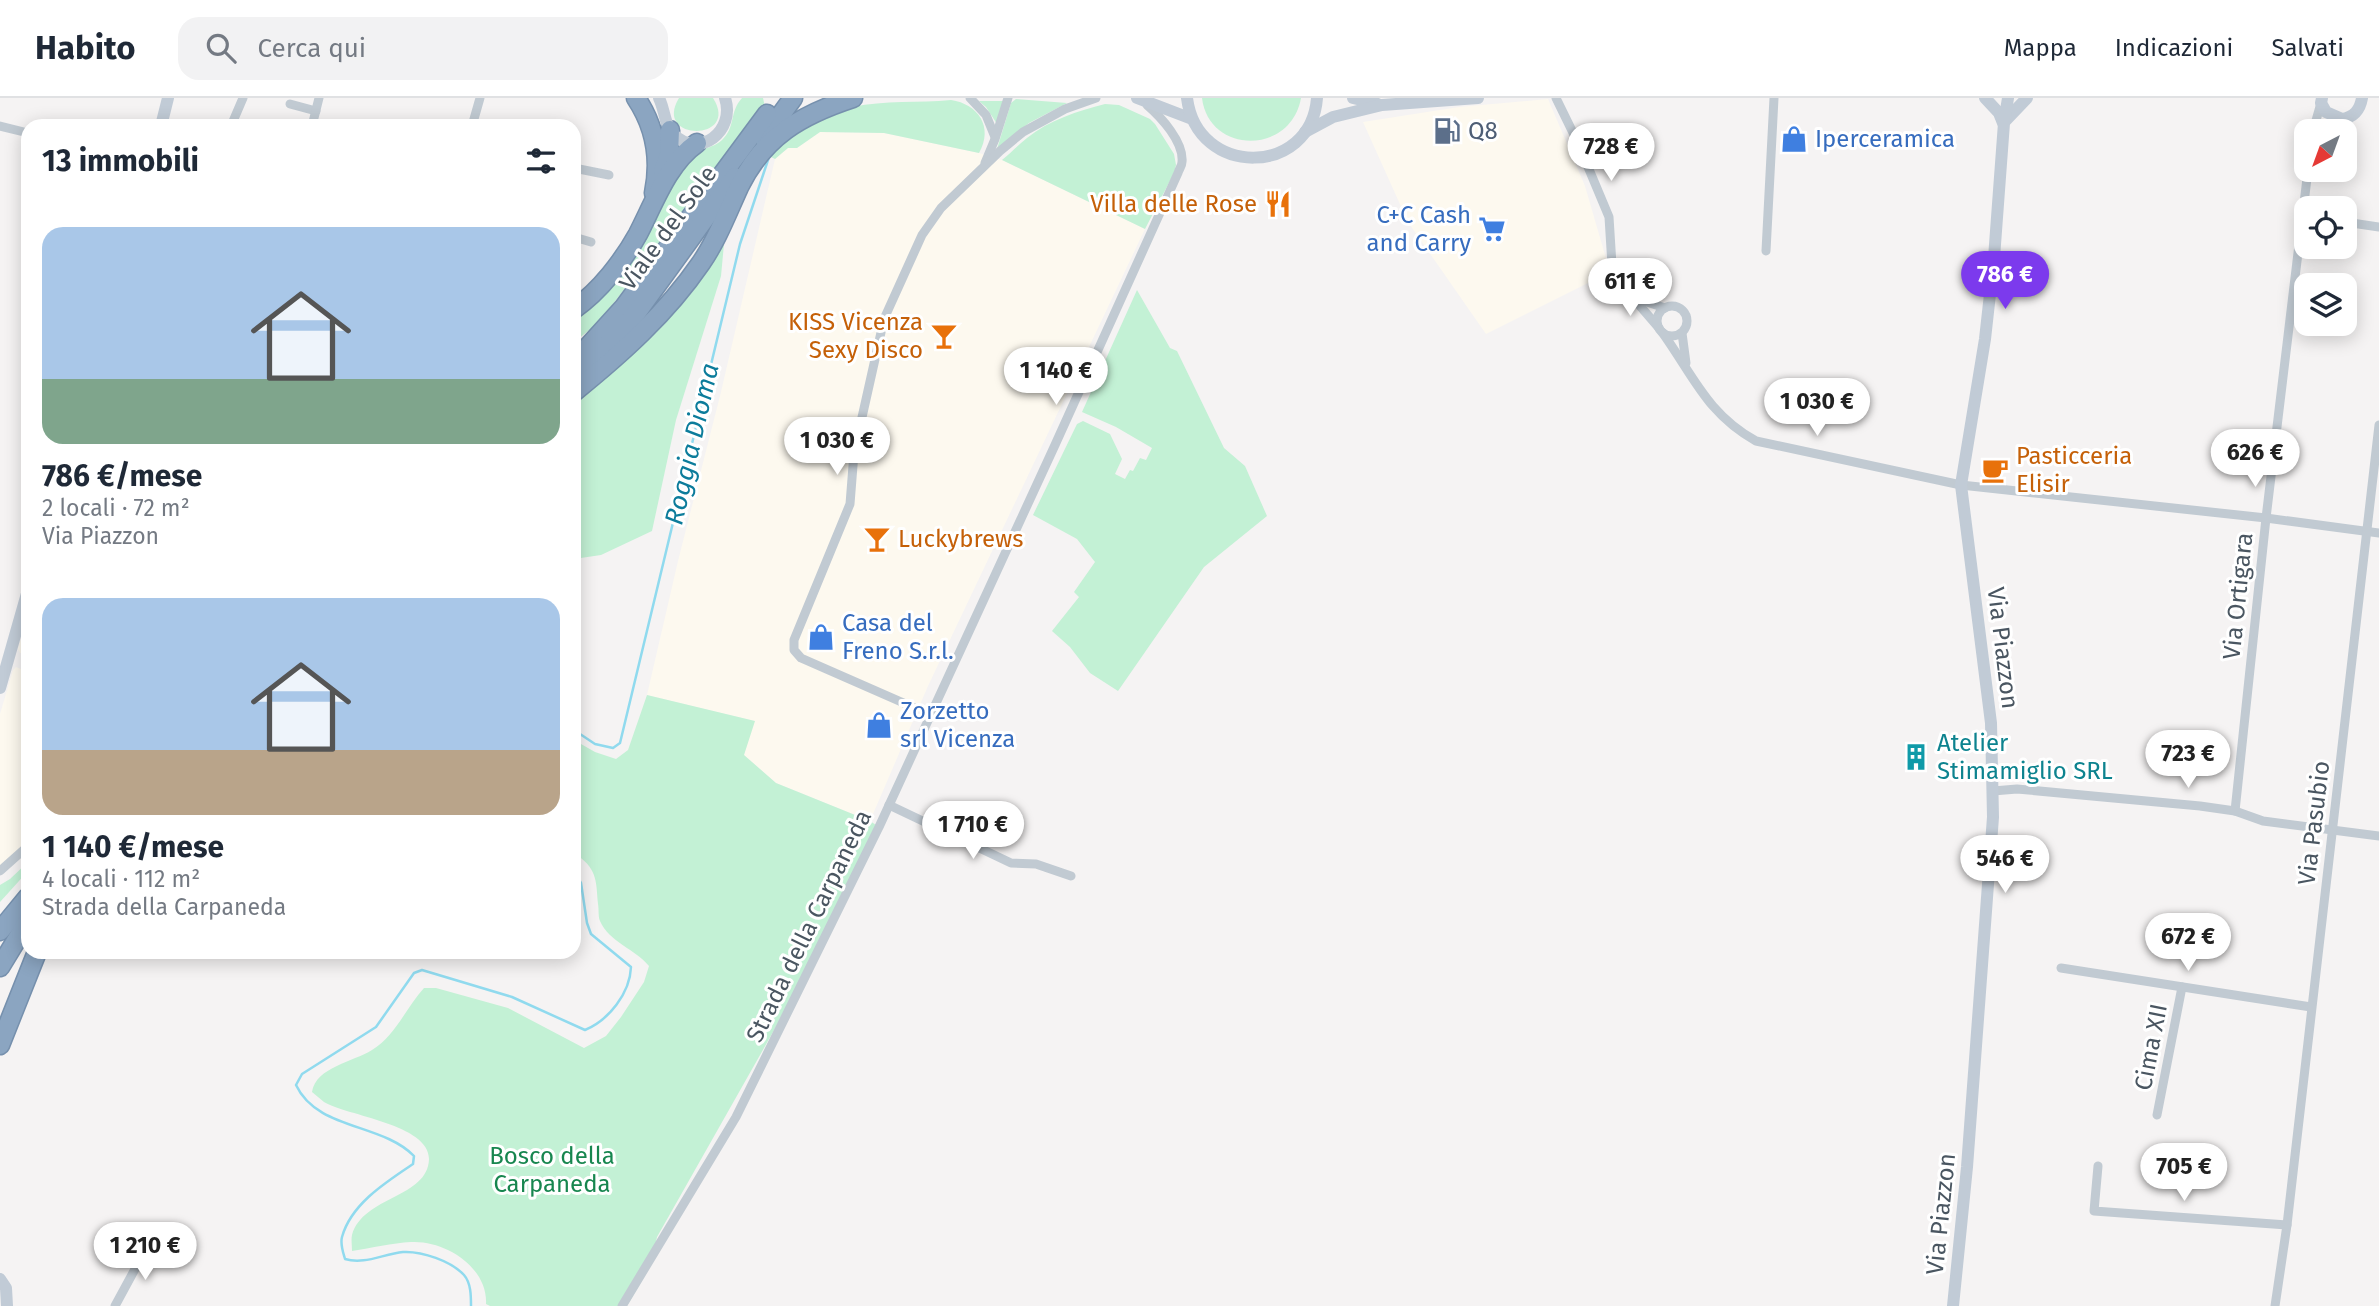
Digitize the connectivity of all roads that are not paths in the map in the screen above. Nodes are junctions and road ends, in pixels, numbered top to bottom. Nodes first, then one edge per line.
1 (168, 98) edge
2 (243, 98) edge
3 (319, 98) edge
4 (480, 98) edge
5 (636, 98) edge
6 (734, 98) edge
7 (779, 98) edge
8 (793, 98) edge
9 (853, 98) edge
10 (970, 98) edge
11 (1008, 98) edge
12 (1096, 98) edge
13 (1187, 98) edge
14 (1317, 98) edge
15 (1353, 98) edge
16 (1478, 98) edge
17 (1556, 98) edge
18 (1774, 98) edge
19 (1985, 98) edge
20 (1999, 98) edge
21 (2008, 98) edge
22 (2027, 98) edge
23 (1139, 99) edge
24 (2319, 100) edge
25 (2363, 100) edge
26 (664, 102) edge
27 (290, 104) dead end
28 (727, 104) edge
29 (1382, 105) junction
30 (316, 111) junction
31 (2001, 118) junction
32 (2336, 118) joint
33 (162, 119) edge
34 (234, 119) edge
35 (314, 119) edge
36 (474, 119) edge
37 (1192, 119) junction
38 (2315, 119) edge
39 (0, 126) edge
40 (670, 130) junction
41 (21, 131) edge
42 (1305, 132) junction
43 (995, 139) junction
44 (698, 143) junction
45 (581, 169) edge
46 (981, 171) junction
47 (609, 175) dead end
48 (653, 200) junction
49 (2357, 224) edge
50 (2379, 227) edge
51 (581, 239) edge
52 (591, 242) dead end
53 (1766, 251) dead end
54 (2299, 259) edge
55 (1623, 288) junction
56 (581, 304) edge
57 (1665, 308) junction
58 (629, 311) junction
59 (1660, 330) junction
60 (1682, 333) junction
61 (581, 356) edge
62 (1686, 365) junction
63 (581, 371) edge
64 (581, 386) edge
65 (2379, 425) edge
66 (1961, 485) junction
67 (2266, 518) junction
68 (2366, 530) junction
69 (2379, 533) edge
70 (21, 614) edge
71 (0, 688) edge
72 (931, 715) junction
73 (1993, 791) junction
74 (889, 805) junction
75 (2235, 811) junction
76 (2333, 831) junction
77 (2379, 836) edge
78 (21, 852) edge
79 (0, 871) edge
80 (1071, 876) dead end
81 (21, 911) edge
82 (21, 912) edge
83 (21, 916) edge
84 (0, 925) edge
85 (0, 931) edge
86 (21, 949) edge
87 (34, 959) edge
88 (0, 967) edge
89 (2061, 968) dead end
90 (0, 980) edge
91 (2182, 987) junction
92 (2311, 1007) junction
93 (0, 1045) edge
94 (2157, 1115) dead end
95 (2098, 1166) dead end
96 (2287, 1226) junction
97 (148, 1245) dead end
98 (0, 1279) edge
99 (7, 1306) edge
100 (115, 1306) edge
101 (622, 1306) edge
102 (1953, 1306) edge
103 (2275, 1306) edge

1 - 33 street
2 - 34 street
3 - 30 street
4 - 36 street
5 - 48 highway
6 - 28 street
7 - 58 highway, Viale del Sole
8 - 58 highway, Viale del Sole
9 - 64 highway
10 - 43 street
11 - 43 street
12 - 46 street
13 - 37 street
14 - 42 street
15 - 29 street
16 - 29 street
17 - 55 street
18 - 53 street
19 - 31 street
20 - 31 street, Via Piazzon
21 - 31 street, Via Piazzon
22 - 31 street
23 - 37 street
23 - 72 street, Strada della Carpaneda
24 - 32 street
24 - 38 street
25 - 32 street
26 - 40 street
27 - 30 street
28 - 44 street
29 - 42 street
30 - 35 street
31 - 66 street, Via Piazzon
37 - 42 street
39 - 41 street
40 - 44 street
40 - 48 highway
43 - 46 street
44 - 48 highway
45 - 47 street
46 - 72 street
48 - 56 highway
49 - 50 street
51 - 52 street
54 - 67 street, Via Ortigara
55 - 57 street
55 - 59 street
57 - 59 street
57 - 60 street
58 - 61 highway, Viale del Sole
58 - 63 highway, Viale del Sole
59 - 60 street
59 - 62 street
60 - 62 street
62 - 66 street
65 - 68 street, Via Pasubio
66 - 67 street
66 - 73 street, Via Piazzon
67 - 68 street
67 - 75 street, Via Ortigara
68 - 69 street
68 - 76 street, Via Pasubio
70 - 71 street
72 - 74 street, Strada della Carpaneda
73 - 75 street
73 - 102 street, Via Piazzon
74 - 80 street
74 - 101 street, Strada della Carpaneda
75 - 76 street
76 - 77 street
76 - 92 street, Via Pasubio
78 - 79 street
81 - 84 highway
82 - 85 highway
83 - 88 highway
86 - 90 highway
87 - 93 highway
89 - 91 street, Cima XII
91 - 92 street, Cima XII
91 - 94 street, Cima XII
92 - 96 street, Via Pasubio
95 - 96 street
96 - 103 street, Via Pasubio
97 - 100 street
98 - 99 street

